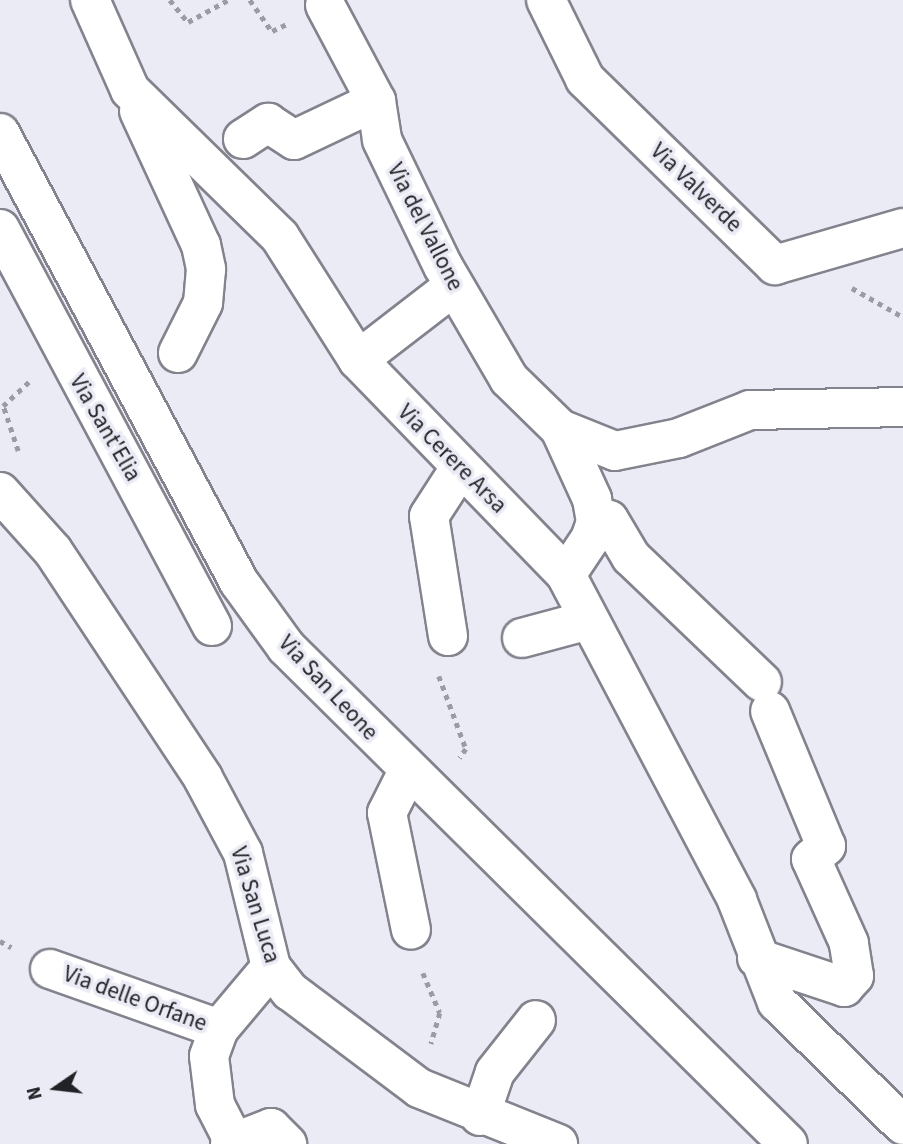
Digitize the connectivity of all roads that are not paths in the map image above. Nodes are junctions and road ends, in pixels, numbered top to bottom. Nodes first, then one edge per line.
1 (90, 0) edge
2 (546, 0) edge
3 (325, 5) dead end
4 (130, 90) junction
5 (376, 102) junction
6 (0, 133) edge
7 (224, 152) junction
8 (903, 228) edge
9 (0, 229) edge
10 (454, 286) junction
11 (178, 353) dead end
12 (358, 360) junction
13 (903, 407) edge
14 (560, 429) junction
15 (460, 468) junction
16 (0, 492) edge
17 (596, 522) junction
18 (566, 575) junction
19 (589, 620) junction
20 (212, 626) dead end
21 (448, 636) road end
22 (522, 638) dead end
23 (420, 783) junction
24 (411, 930) road end
25 (757, 958) junction
26 (271, 967) junction
27 (50, 969) dead end
28 (536, 1020) dead end
29 (219, 1029) junction
30 (896, 1113) edge
31 (496, 1128) edge
32 (233, 1143) edge
33 (288, 1144) edge
34 (558, 1144) edge
35 (788, 1144) edge

1 - 4 street, Via Cerere Arsa
2 - 8 street, Via Valverde
3 - 5 street, Via del Vallone
4 - 7 street, Via Cerere Arsa
4 - 11 street
5 - 7 street
5 - 10 street, Via del Vallone
6 - 23 street, Via San Leone
7 - 12 street, Via Cerere Arsa
9 - 20 street, Via Sant'Elia
10 - 12 street
10 - 14 street, Via del Vallone
12 - 15 street, Via Cerere Arsa
13 - 14 street, Via del Vallone
14 - 17 street, Via del Vallone
15 - 18 street, Via Cerere Arsa
15 - 21 street
16 - 26 street, Via San Luca
17 - 18 street
17 - 25 street
18 - 19 street, Via Cerere Arsa
19 - 22 street
19 - 25 street, Via Cerere Arsa
23 - 24 street
23 - 35 street, Via San Leone
25 - 30 street, Via Cerere Arsa
26 - 29 street
26 - 31 street, Via San Luca
27 - 29 street, Via delle Orfane
28 - 31 street
29 - 32 street
31 - 34 street, Via San Luca
32 - 33 street

